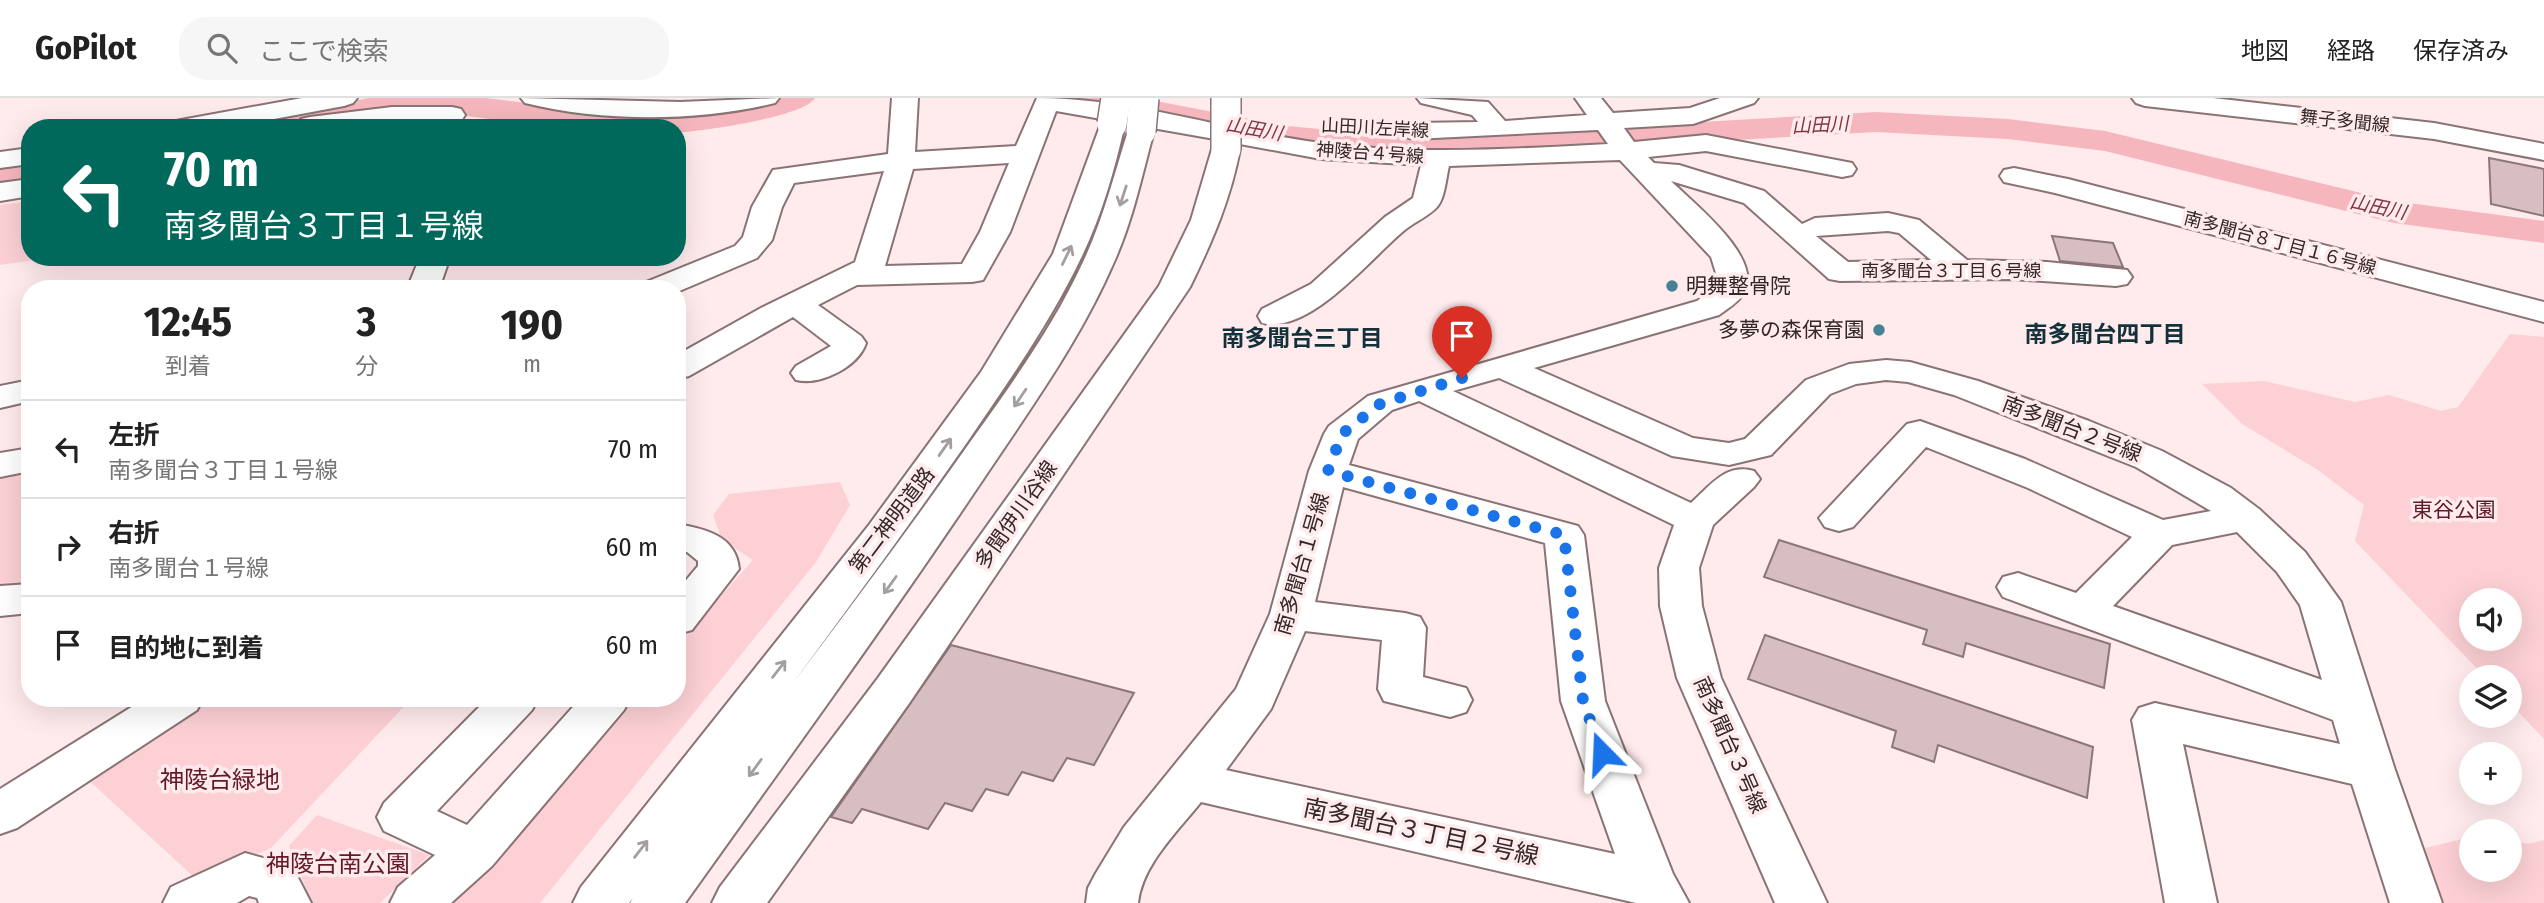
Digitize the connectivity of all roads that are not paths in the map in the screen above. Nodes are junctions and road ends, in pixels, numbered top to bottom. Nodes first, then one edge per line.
1 (344, 98) edge
2 (534, 98) edge
3 (766, 98) edge
4 (905, 98) edge
5 (1226, 98) edge
6 (1430, 98) edge
7 (1588, 98) edge
8 (1745, 98) edge
9 (2145, 98) edge
10 (1048, 100) edge
11 (2305, 107) edge
12 (1132, 110) edge
13 (452, 115) dead end
14 (230, 119) edge
15 (362, 119) edge
16 (1604, 121) junction
17 (1314, 125) dead end
18 (1349, 128) dead end
19 (1499, 129) junction
20 (2544, 152) edge
21 (1026, 154) junction
22 (21, 157) edge
23 (1437, 158) junction
24 (0, 160) edge
25 (901, 161) junction
26 (1638, 161) junction
27 (1842, 169) dead end
28 (2014, 176) dead end
29 (21, 188) edge
30 (0, 192) edge
31 (1815, 227) dead end
32 (1958, 268) junction
33 (853, 276) junction
34 (2116, 277) dead end
35 (679, 280) edge
36 (797, 305) junction
37 (2544, 313) edge
38 (1274, 316) dead end
39 (686, 364) edge
40 (1503, 367) junction
41 (808, 373) dead end
42 (1421, 389) junction
43 (21, 392) edge
44 (0, 397) edge
45 (21, 460) edge
46 (0, 465) edge
47 (1328, 471) junction
48 (1741, 479) dead end
49 (2245, 518) junction
50 (1839, 519) dead end
51 (1695, 520) junction
52 (2159, 534) junction
53 (686, 539) edge
54 (2018, 587) dead end
55 (21, 598) edge
56 (0, 601) edge
57 (686, 608) edge
58 (2084, 610) junction
59 (1291, 614) junction
60 (1450, 700) dead end
61 (167, 707) edge
62 (507, 707) edge
63 (600, 707) edge
64 (2352, 709) junction
65 (2371, 770) junction
66 (1191, 781) junction
67 (0, 814) edge
68 (474, 851) junction
69 (1657, 893) edge
70 (190, 903) edge
71 (285, 903) edge
72 (416, 903) edge
73 (599, 903) edge
74 (656, 903) edge
75 (738, 903) edge
76 (1112, 903) edge
77 (1801, 903) edge
78 (2191, 903) edge
79 (2416, 903) edge

1 - 14 main road
2 - 3 main road
4 - 25 main road
5 - 75 main road, 多聞伊川谷線, bridge
6 - 19 main road
7 - 16 main road, 南多聞台１号線
8 - 16 main road, 山田川左岸線
9 - 11 main road, 舞子多聞線
10 - 21 main road, 神陵台４号線
10 - 23 main road, 神陵台４号線
11 - 20 main road, 舞子多聞線
12 - 17 main road, 山田川左岸線
73 -> 12 main road, 第二神明道路
12 -> 74 main road, 第二神明道路
13 - 15 main road
16 - 19 main road, 山田川左岸線
16 - 26 main road, 南多聞台１号線
18 - 19 main road, 山田川左岸線
21 - 25 main road
21 - 33 main road, 神陵台４号線
22 - 24 main road
23 - 26 main road, 神陵台４号線
23 - 38 main road
25 - 33 main road
25 - 35 main road
26 - 27 main road
26 - 32 main road, 南多聞台３丁目６号線
26 - 40 main road, 南多聞台１号線
28 - 37 main road, 南多聞台８丁目１６号線
29 - 30 main road
31 - 32 main road
32 - 34 main road, 南多聞台３丁目６号線
33 - 36 main road
36 - 39 main road
36 - 41 main road
40 - 42 main road, 南多聞台１号線
40 - 49 main road, 南多聞台２号線
42 - 47 main road, 南多聞台１号線
42 - 51 main road
43 - 44 main road
45 - 46 main road
47 - 59 main road, 南多聞台１号線
47 - 69 main road
48 - 51 main road, 南多聞台３号線
49 - 52 main road
49 - 64 main road, 南多聞台２号線
50 - 52 main road
51 - 77 main road, 南多聞台３号線
52 - 58 main road
53 - 57 main road
54 - 58 main road
55 - 56 main road
58 - 64 main road
59 - 60 main road
59 - 66 main road, 南多聞台１号線
61 - 67 main road
62 - 68 main road
63 - 68 main road
64 - 65 main road, 南多聞台２号線
65 - 78 main road
65 - 79 main road, 南多聞台２号線
66 - 69 main road, 南多聞台３丁目２号線
66 - 76 main road, 南多聞台１号線
68 - 72 main road
70 - 71 main road

